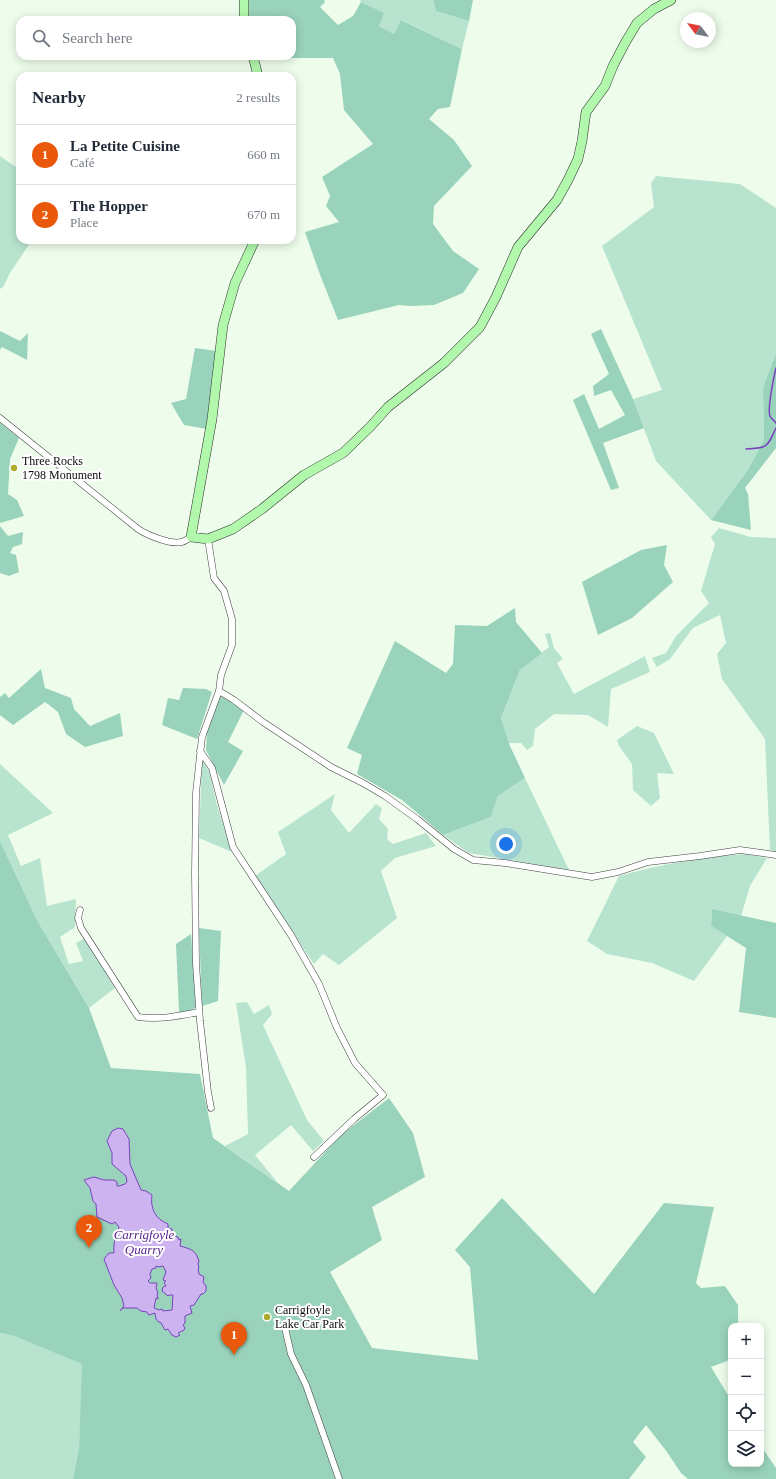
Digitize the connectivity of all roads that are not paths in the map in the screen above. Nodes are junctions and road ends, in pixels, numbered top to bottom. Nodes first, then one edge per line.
1 (244, 0) edge
2 (671, 0) edge
3 (244, 16) edge
4 (254, 60) edge
5 (257, 72) edge
6 (253, 244) edge
7 (0, 418) edge
8 (191, 537) junction
9 (208, 539) junction
10 (219, 691) junction
11 (200, 751) junction
12 (776, 855) edge
13 (80, 910) dead end
14 (200, 1012) junction
15 (212, 1108) dead end
16 (314, 1157) dead end
17 (284, 1328) dead end
18 (339, 1479) edge

1 - 3 street
2 - 9 street
4 - 5 street
6 - 8 street
7 - 8 street
8 - 9 street
9 - 10 street
10 - 11 street
10 - 12 street
11 - 14 street
11 - 16 street
13 - 14 street
14 - 15 street
17 - 18 street

